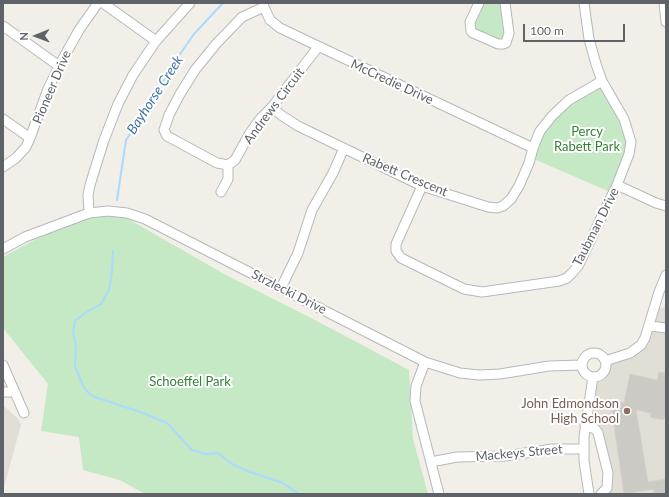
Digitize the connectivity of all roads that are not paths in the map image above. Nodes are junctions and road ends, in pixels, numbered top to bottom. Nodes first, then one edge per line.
1 (98, 3) edge
2 (103, 3) edge
3 (190, 3) edge
4 (479, 3) edge
5 (505, 3) edge
6 (584, 3) edge
7 (664, 3) edge
8 (264, 5) edge
9 (666, 22) edge
10 (3, 26) edge
11 (156, 41) junction
12 (318, 47) junction
13 (59, 66) junction
14 (602, 81) junction
15 (272, 107) junction
16 (3, 119) edge
17 (30, 138) junction
18 (344, 148) junction
19 (533, 148) junction
20 (228, 165) junction
21 (3, 167) edge
22 (617, 185) junction
23 (422, 186) junction
24 (221, 192) dead end
25 (666, 206) edge
26 (89, 213) junction
27 (3, 249) edge
28 (666, 275) edge
29 (281, 288) junction
30 (650, 326) junction
31 (666, 328) edge
32 (605, 361) junction
33 (425, 362) junction
34 (3, 365) edge
35 (582, 365) junction
36 (593, 377) junction
37 (3, 392) edge
38 (15, 392) junction
39 (24, 413) dead end
40 (585, 425) junction
41 (583, 449) junction
42 (431, 462) junction
43 (439, 494) edge
44 (589, 494) edge
45 (601, 494) edge

1 - 13 street, Pioneer Drive
2 - 11 street
3 - 11 street
4 - 5 street
6 - 14 street, Taubman Drive
7 - 9 street
8 - 12 street, McCredie Drive
8 - 20 street
10 - 13 street
11 - 26 street
12 - 15 street, Andrews Circuit
12 - 19 street, McCredie Drive
13 - 17 street, Pioneer Drive
14 - 19 street, Rabett Crescent
14 - 22 street, Taubman Drive
15 - 18 street, Rabett Crescent
15 - 20 street, Andrews Circuit
16 - 17 street
17 - 21 street, Pioneer Drive
18 - 23 street, Rabett Crescent
18 - 29 street
19 - 23 street, Rabett Crescent
20 - 24 street
22 - 23 street, Taubman Drive
22 - 25 street
26 - 27 street, Strzlecki Drive
26 - 29 street, Strzlecki Drive
28 - 30 street
29 - 33 street, Strzlecki Drive
30 - 31 street
30 - 32 street
32 - 35 street
32 - 36 street
33 - 35 street, Strzlecki Drive
33 - 42 street
34 - 38 street
35 - 36 street
36 - 40 street
37 - 38 street
38 - 39 street
40 - 41 street
40 - 45 street
41 - 42 street, Mackeys Street
41 - 44 street
42 - 43 street

